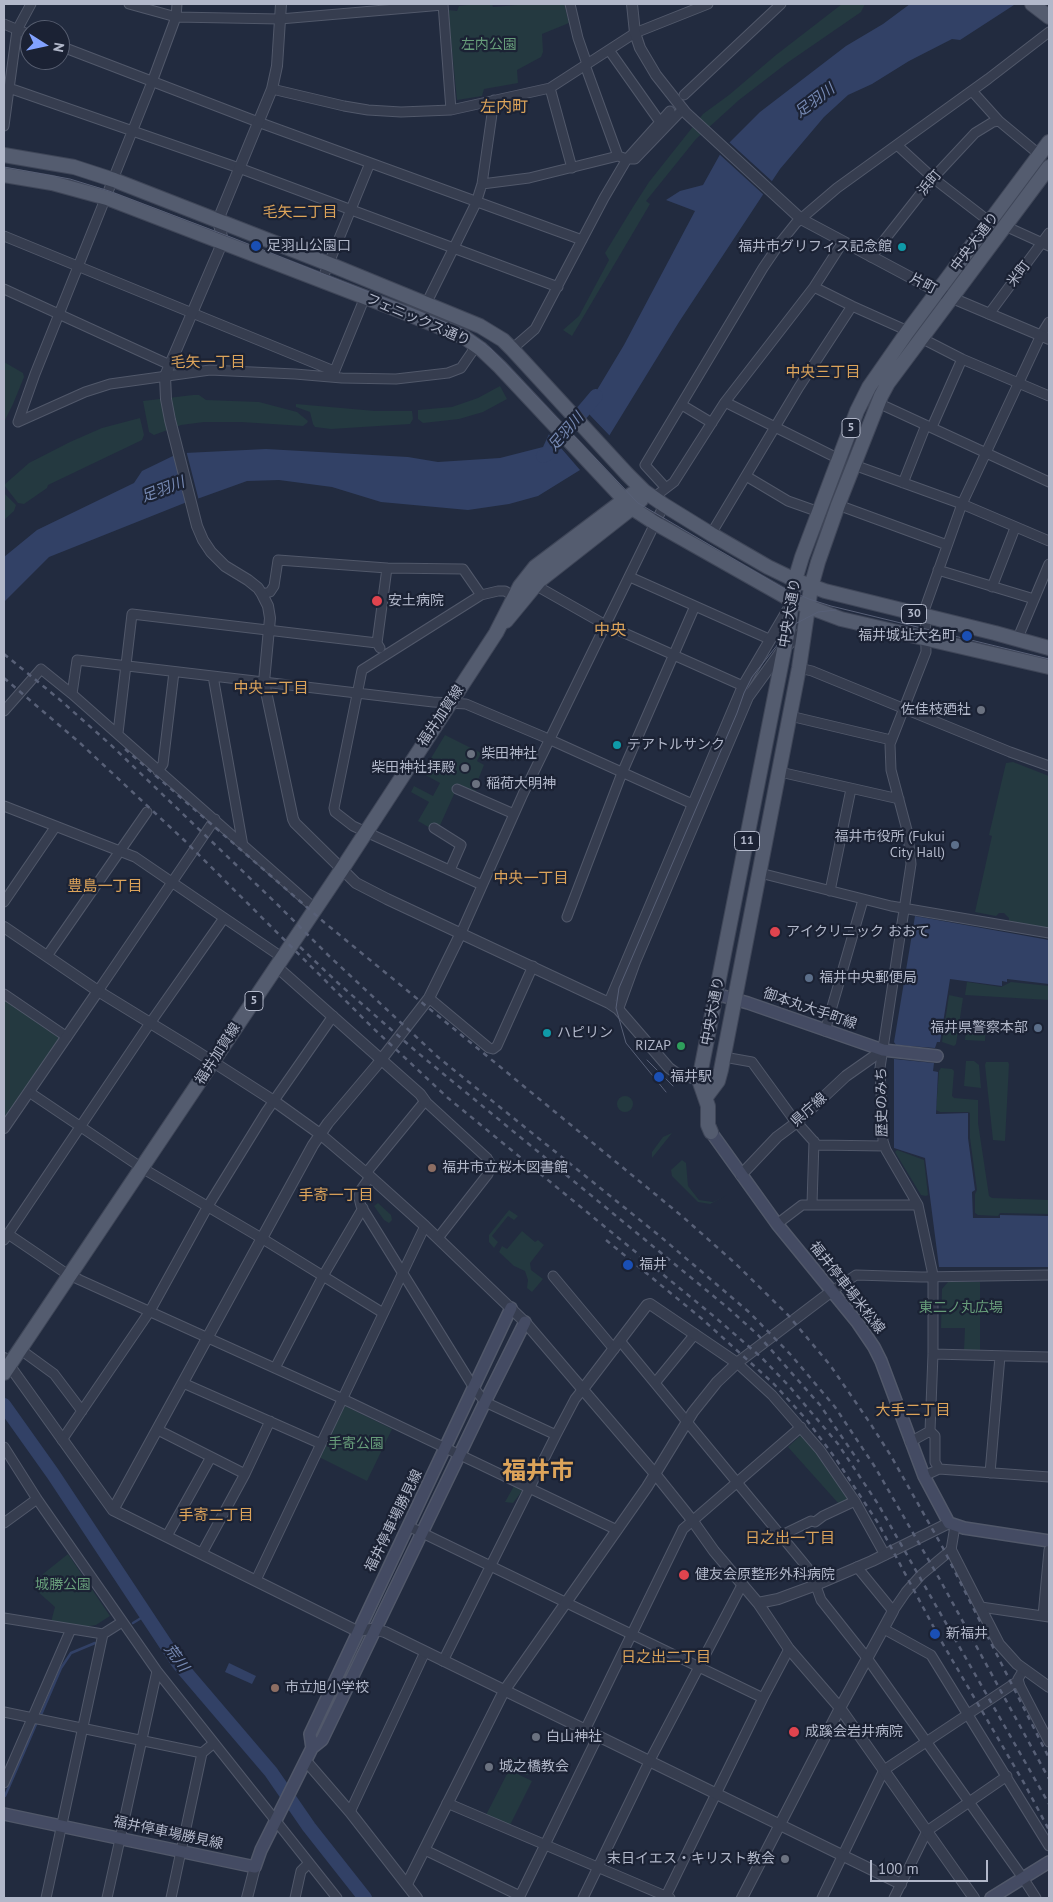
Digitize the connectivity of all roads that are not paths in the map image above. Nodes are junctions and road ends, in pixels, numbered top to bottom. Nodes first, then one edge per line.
1 (31, 4) edge
2 (129, 4) edge
3 (177, 4) edge
4 (281, 4) edge
5 (443, 4) edge
6 (570, 4) edge
7 (632, 4) edge
8 (708, 4) edge
9 (781, 4) edge
10 (1032, 4) edge
11 (772, 7) edge
12 (176, 17) junction
13 (1049, 17) edge
14 (280, 19) junction
15 (4, 24) edge
16 (17, 30) junction
17 (20, 31) edge
18 (1049, 32) edge
19 (635, 33) junction
20 (70, 50) edge
21 (609, 50) junction
22 (586, 65) junction
23 (152, 82) junction
24 (9, 88) junction
25 (550, 88) junction
26 (272, 89) junction
27 (972, 91) junction
28 (684, 95) dead end
29 (494, 100) junction
30 (451, 110) junction
31 (670, 111) dead end
32 (684, 111) junction
33 (998, 121) junction
34 (258, 122) junction
35 (660, 122) junction
36 (4, 126) edge
37 (133, 131) junction
38 (1049, 142) edge
39 (897, 145) junction
40 (1040, 154) junction
41 (4, 155) edge
42 (618, 156) junction
43 (627, 159) junction
44 (370, 163) junction
45 (1049, 167) edge
46 (239, 168) junction
47 (572, 168) junction
48 (4, 175) edge
49 (933, 178) junction
50 (114, 180) junction
51 (482, 184) junction
52 (107, 198) junction
53 (476, 203) junction
54 (351, 209) junction
55 (801, 219) junction
56 (218, 220) junction
57 (990, 222) junction
58 (1005, 226) junction
59 (1049, 233) edge
60 (4, 236) edge
61 (582, 240) junction
62 (223, 241) junction
63 (843, 242) junction
64 (1046, 245) edge
65 (455, 248) junction
66 (871, 257) junction
67 (329, 264) junction
68 (79, 267) junction
69 (322, 280) junction
70 (558, 287) junction
71 (814, 287) junction
72 (4, 289) edge
73 (938, 292) junction
74 (365, 297) junction
75 (952, 298) junction
76 (426, 304) junction
77 (852, 306) junction
78 (193, 314) junction
79 (988, 314) junction
80 (59, 315) junction
81 (1049, 322) edge
82 (908, 331) junction
83 (1045, 337) edge
84 (921, 338) junction
85 (474, 343) junction
86 (515, 352) junction
87 (962, 358) junction
88 (170, 365) junction
89 (333, 374) junction
90 (165, 380) junction
91 (1020, 383) junction
92 (1049, 396) edge
93 (725, 402) junction
94 (878, 403) junction
95 (682, 405) junction
96 (712, 422) junction
97 (776, 426) junction
98 (929, 426) junction
99 (987, 452) junction
100 (839, 459) junction
101 (854, 465) junction
102 (746, 476) junction
103 (1049, 482) edge
104 (903, 483) junction
105 (666, 488) junction
106 (654, 498) junction
107 (624, 499) junction
108 (962, 504) junction
109 (838, 506) junction
110 (819, 512) junction
111 (655, 523) junction
112 (1015, 528) junction
113 (711, 534) junction
114 (1049, 541) edge
115 (947, 545) junction
116 (1049, 564) edge
117 (387, 568) junction
118 (938, 570) junction
119 (630, 577) junction
120 (795, 580) junction
121 (535, 585) junction
122 (811, 587) junction
123 (992, 587) junction
124 (262, 594) junction
125 (481, 595) junction
126 (513, 596) junction
127 (1034, 599) junction
128 (793, 601) junction
129 (695, 606) junction
130 (808, 608) junction
131 (924, 616) junction
132 (841, 619) junction
133 (606, 626) junction
134 (806, 629) junction
135 (270, 630) junction
136 (496, 633) junction
137 (769, 639) junction
138 (926, 640) junction
139 (1017, 640) junction
140 (377, 644) junction
141 (784, 647) junction
142 (1049, 648) edge
143 (674, 655) junction
144 (384, 656) junction
145 (125, 666) junction
146 (1049, 667) edge
147 (800, 668) junction
148 (174, 672) junction
149 (213, 676) junction
150 (264, 682) junction
151 (757, 683) junction
152 (743, 686) junction
153 (776, 689) junction
154 (358, 693) junction
155 (72, 694) junction
156 (451, 702) junction
157 (904, 708) junction
158 (4, 712) edge
159 (790, 716) junction
160 (118, 733) junction
161 (549, 740) junction
162 (891, 740) junction
163 (1049, 766) edge
164 (158, 771) junction
165 (622, 772) junction
166 (780, 772) junction
167 (457, 789) dead end
168 (851, 789) junction
169 (899, 799) junction
170 (4, 806) edge
171 (697, 806) junction
172 (147, 812) dead end
173 (514, 814) junction
174 (215, 819) junction
175 (56, 826) junction
176 (434, 828) dead end
177 (365, 832) junction
178 (243, 846) junction
179 (120, 851) junction
180 (342, 868) junction
181 (450, 870) junction
182 (760, 873) junction
183 (172, 883) junction
184 (482, 885) junction
185 (830, 890) junction
186 (863, 900) junction
187 (4, 902) edge
188 (311, 904) dead end
189 (904, 908) junction
190 (567, 917) dead end
191 (224, 918) junction
192 (4, 927) edge
193 (461, 933) junction
194 (1049, 933) edge
195 (47, 956) junction
196 (280, 963) junction
197 (533, 966) junction
198 (98, 991) junction
199 (4, 994) edge
200 (716, 994) junction
201 (429, 998) junction
202 (735, 999) junction
203 (613, 1006) junction
204 (333, 1016) junction
205 (150, 1023) junction
206 (825, 1031) junction
207 (67, 1037) junction
208 (888, 1051) junction
209 (937, 1056) dead end
210 (724, 1057) junction
211 (381, 1060) junction
212 (213, 1062) junction
213 (699, 1080) junction
214 (29, 1092) junction
215 (706, 1097) junction
216 (425, 1100) junction
217 (274, 1101) junction
218 (797, 1122) junction
219 (80, 1127) junction
220 (4, 1128) edge
221 (711, 1132) joint
222 (320, 1134) junction
223 (814, 1141) junction
224 (884, 1146) junction
225 (142, 1168) junction
226 (368, 1175) junction
227 (741, 1175) junction
228 (812, 1204) junction
229 (918, 1205) junction
230 (208, 1206) junction
231 (363, 1208) junction
232 (777, 1224) junction
233 (425, 1226) junction
234 (6, 1237) edge
235 (438, 1238) junction
236 (263, 1239) junction
237 (402, 1274) junction
238 (70, 1275) junction
239 (1049, 1275) edge
240 (323, 1276) junction
241 (553, 1276) dead end
242 (933, 1277) junction
243 (832, 1291) junction
244 (511, 1308) junction
245 (150, 1311) junction
246 (383, 1313) junction
247 (525, 1322) junction
248 (695, 1334) junction
249 (207, 1338) junction
250 (617, 1346) junction
251 (20, 1350) junction
252 (933, 1354) junction
253 (1000, 1356) junction
254 (1049, 1358) edge
255 (737, 1363) junction
256 (5, 1366) edge
257 (274, 1368) junction
258 (183, 1383) junction
259 (655, 1383) junction
260 (474, 1388) junction
261 (583, 1389) junction
262 (343, 1398) junction
263 (485, 1402) junction
264 (82, 1411) junction
265 (270, 1421) junction
266 (687, 1422) junction
267 (801, 1427) junction
268 (158, 1430) junction
269 (930, 1431) junction
270 (556, 1435) junction
271 (62, 1440) junction
272 (910, 1442) junction
273 (321, 1444) junction
274 (4, 1447) edge
275 (445, 1447) junction
276 (460, 1454) junction
277 (212, 1457) junction
278 (939, 1469) junction
279 (990, 1473) junction
280 (245, 1474) junction
281 (656, 1474) junction
282 (924, 1476) junction
283 (1049, 1477) edge
284 (736, 1481) junction
285 (530, 1488) junction
286 (37, 1499) junction
287 (855, 1501) junction
288 (113, 1510) junction
289 (692, 1520) junction
290 (4, 1523) edge
291 (952, 1524) junction
292 (408, 1526) junction
293 (617, 1530) junction
294 (422, 1532) junction
295 (782, 1535) junction
296 (167, 1536) junction
297 (1049, 1541) edge
298 (951, 1550) junction
299 (1049, 1550) edge
300 (202, 1553) junction
301 (885, 1555) junction
302 (491, 1566) junction
303 (857, 1567) junction
304 (256, 1580) junction
305 (742, 1585) junction
306 (816, 1585) junction
307 (566, 1603) junction
308 (758, 1603) junction
309 (981, 1607) junction
310 (893, 1611) junction
311 (1046, 1616) edge
312 (4, 1618) edge
313 (122, 1622) junction
314 (72, 1629) junction
315 (375, 1629) junction
316 (884, 1629) junction
317 (357, 1631) junction
318 (103, 1634) junction
319 (630, 1634) junction
320 (789, 1649) junction
321 (425, 1652) junction
322 (867, 1658) junction
323 (443, 1661) junction
324 (698, 1667) junction
325 (1024, 1669) junction
326 (157, 1671) junction
327 (1018, 1681) junction
328 (1049, 1688) edge
329 (504, 1690) junction
330 (763, 1698) junction
331 (840, 1708) junction
332 (4, 1712) edge
333 (968, 1715) junction
334 (33, 1718) junction
335 (82, 1728) junction
336 (584, 1730) junction
337 (598, 1736) junction
338 (142, 1741) junction
339 (927, 1742) junction
340 (1049, 1742) edge
341 (214, 1743) junction
342 (312, 1748) junction
343 (202, 1753) junction
344 (306, 1760) junction
345 (650, 1762) junction
346 (884, 1770) junction
347 (1007, 1776) junction
348 (4, 1784) edge
349 (716, 1793) junction
350 (969, 1802) junction
351 (447, 1803) junction
352 (350, 1812) junction
353 (4, 1814) edge
354 (277, 1819) junction
355 (780, 1825) junction
356 (62, 1826) junction
357 (927, 1831) junction
358 (120, 1839) junction
359 (544, 1844) junction
360 (1049, 1846) edge
361 (425, 1850) junction
362 (181, 1852) junction
363 (842, 1856) junction
364 (1049, 1862) edge
365 (309, 1863) junction
366 (255, 1867) junction
367 (598, 1868) junction
368 (1023, 1878) junction
369 (407, 1884) junction
370 (900, 1884) junction
371 (519, 1897) edge
372 (46, 1898) edge
373 (107, 1898) edge
374 (171, 1898) edge
375 (247, 1898) edge
376 (296, 1898) edge
377 (337, 1898) edge
378 (417, 1898) edge
379 (583, 1898) edge
380 (667, 1898) edge
381 (742, 1898) edge
382 (822, 1898) edge
383 (894, 1898) edge
384 (974, 1898) edge
385 (990, 1898) edge
386 (1036, 1898) edge

1 - 16 street
2 - 12 street
3 - 12 street
4 - 14 street
5 - 14 street
5 - 30 street
6 - 22 street
7 - 19 street, 片町
8 - 19 street
9 - 11 street
10 - 13 main road
11 - 28 street
12 - 14 street
12 - 23 street
14 - 26 street
15 - 16 street
16 - 17 street
16 - 24 street
18 - 27 street
19 - 21 street
19 - 32 street, 片町
20 - 23 street
21 - 22 street
21 - 35 street
22 - 25 street
22 - 42 street
23 - 34 street
23 - 37 street
24 - 36 street
24 - 37 street
25 - 29 street
25 - 47 street
26 - 30 street
26 - 34 street
27 - 33 street
27 - 39 street
29 - 30 street
29 - 51 street
31 - 35 street
32 - 43 street
32 - 55 street, 片町
33 - 40 street
33 - 49 street, 浜町
34 - 44 street
34 - 46 street
35 - 43 street
37 - 46 street
37 - 50 street
38 - 40 main road, 中央大通り / 5
39 - 49 street
39 - 55 street
40 - 57 main road, 中央大通り / 5
41 - 50 main road, フェニックス通り
42 - 43 street
42 - 47 street
43 - 61 street
44 - 53 street
44 - 54 street
45 - 58 main road, 中央大通り / 5
46 - 54 street
46 - 56 street
47 - 51 street
48 - 52 main road, フェニックス通り
49 - 57 street
49 - 66 street, 浜町
50 - 52 street
50 - 56 main road, フェニックス通り
51 - 53 street
52 - 62 main road, フェニックス通り
52 - 68 street
53 - 61 street
53 - 65 street
54 - 65 street
54 - 67 street
55 - 63 street, 片町
55 - 95 street
56 - 62 street
56 - 67 main road, フェニックス通り
57 - 73 main road, 中央大通り / 5
58 - 64 street
58 - 75 main road, 中央大通り / 5
59 - 64 street, 米町
60 - 68 street
61 - 70 street
62 - 69 main road, フェニックス通り
62 - 78 street
63 - 66 street, 片町
63 - 71 street
64 - 79 street, 米町
65 - 70 street
65 - 76 street
66 - 73 street, 片町
67 - 69 street
67 - 76 main road, フェニックス通り
68 - 78 street
68 - 80 street
69 - 74 main road, フェニックス通り
70 - 86 street
71 - 77 street
71 - 93 street
72 - 80 street
73 - 75 street, 片町
73 - 82 main road, 中央大通り / 5
74 - 85 main road, フェニックス通り
74 - 89 street
75 - 79 street, 片町
75 - 84 main road, 中央大通り / 5
76 - 86 main road, フェニックス通り
77 - 82 street
77 - 97 street
78 - 88 street
78 - 89 street
79 - 83 street, 片町
80 - 88 street
80 - 90 street
81 - 83 street
82 - 100 main road, 中央大通り / 5
83 - 91 street
84 - 87 street
84 - 94 main road, 中央大通り / 5
85 - 89 street
85 - 107 main road, フェニックス通り
86 - 106 main road, フェニックス通り
87 - 91 street
87 - 98 street
88 - 90 street
89 - 90 street
90 - 124 street
91 - 92 street
91 - 99 street
93 - 96 street
93 - 97 street
94 - 98 street
94 - 101 main road, 中央大通り / 5
95 - 96 street
95 - 105 street
96 - 105 street
97 - 100 street
97 - 102 street
98 - 99 street
98 - 104 street
99 - 103 street
99 - 108 street
100 - 110 main road, 中央大通り / 5
101 - 104 street
101 - 109 main road, 中央大通り / 5
102 - 110 street
102 - 113 street
104 - 108 street
105 - 106 street
106 - 107 main road, 福井加賀線 / 5
106 - 111 street
106 - 113 main road, フェニックス通り
107 - 111 main road, フェニックス通り
107 - 121 main road, 福井加賀線 / 5
107 - 126 main road, 福井加賀線 / 5
108 - 112 street
108 - 115 street
109 - 115 street
109 - 122 main road, 中央大通り / 5
110 - 120 main road, 中央大通り / 5
111 - 119 street
111 - 128 main road, フェニックス通り
112 - 114 street
112 - 123 street
113 - 120 main road, フェニックス通り
115 - 118 street
116 - 127 street
117 - 124 street
117 - 125 street
117 - 140 street
118 - 123 street
118 - 131 street
119 - 129 street
119 - 133 street
120 - 122 main road, フェニックス通り
120 - 128 main road, 中央大通り
121 - 133 street
121 - 136 main road, 福井加賀線 / 5
122 - 130 main road, 中央大通り / 5
122 - 131 main road, フェニックス通り / 30
123 - 127 street
124 - 135 street
125 - 126 street
125 - 144 street
126 - 136 main road, 福井加賀線 / 5
127 - 139 street
128 - 130 main road, フェニックス通り
128 - 137 street
128 - 141 main road, 中央大通り / 11
129 - 137 street
129 - 143 street
130 - 132 main road, フェニックス通り / 30
130 - 134 main road, 中央大通り / 11
131 - 138 street
131 - 139 main road, フェニックス通り / 30
132 - 134 main road
132 - 138 main road, フェニックス通り / 30
133 - 143 street
133 - 161 street
134 - 141 street
134 - 147 main road, 中央大通り / 11
135 - 140 street
135 - 145 street
135 - 150 street
136 - 156 main road, 福井加賀線 / 5
137 - 152 street
138 - 146 main road, フェニックス通り / 30
138 - 157 street
139 - 142 main road, フェニックス通り / 30
140 - 144 street
141 - 151 street
141 - 153 main road, 中央大通り / 11
143 - 152 street
143 - 165 street
144 - 154 street
145 - 148 street
145 - 155 street
145 - 160 street
147 - 157 street
147 - 159 main road, 中央大通り / 11
148 - 149 street
148 - 164 street
149 - 150 street
149 - 178 street
150 - 154 street
150 - 180 street
151 - 153 street
151 - 171 street
152 - 171 street
153 - 200 main road, 中央大通り / 11
154 - 156 street
154 - 177 street
155 - 158 street
155 - 160 street
156 - 161 street
156 - 177 main road, 福井加賀線 / 5
157 - 162 street
157 - 163 street
159 - 162 street
159 - 166 main road, 中央大通り / 11
160 - 164 street
161 - 165 street
161 - 173 street
162 - 169 street, 歴史のみち
164 - 174 street
165 - 171 street
165 - 190 street
166 - 168 street
166 - 182 main road, 中央大通り / 11
167 - 173 street
168 - 169 street
168 - 185 street
169 - 189 street, 歴史のみち
170 - 175 street
171 - 203 street
172 - 179 street
173 - 184 street
174 - 178 street
174 - 183 street
175 - 179 street
175 - 187 street
176 - 181 street
177 - 180 main road, 福井加賀線 / 5
177 - 181 street
178 - 188 street
179 - 183 street
179 - 195 street
180 - 193 street
180 - 196 main road, 福井加賀線 / 5
181 - 184 street
182 - 185 street
182 - 202 main road, 中央大通り / 11
183 - 191 street
183 - 198 street
184 - 193 street
185 - 186 street
186 - 189 street
186 - 206 street
189 - 194 street
189 - 208 street, 歴史のみち
191 - 196 street
191 - 205 street
192 - 195 street
193 - 197 street
193 - 201 street
195 - 198 street
196 - 204 street
196 - 212 main road, 福井加賀線 / 5
197 - 201 street
197 - 203 street
198 - 205 street
198 - 207 street
199 - 207 street
200 - 202 main road, 御本丸大手町線
200 - 213 main road, 中央大通り / 11
201 - 211 street
202 - 206 main road, 御本丸大手町線
202 - 210 main road, 中央大通り / 11
203 - 213 street
204 - 211 street
204 - 217 street
205 - 212 street
205 - 219 street
206 - 208 main road, 御本丸大手町線
207 - 214 street
208 - 209 main road, 御本丸大手町線
208 - 218 street, 県庁線
208 - 224 street, 歴史のみち
210 - 215 main road, 中央大通り / 11
210 - 218 street
211 - 216 street
211 - 222 street
212 - 217 street
212 - 225 main road, 福井加賀線 / 5
213 - 215 main road
214 - 219 street
214 - 220 street
215 - 221 main road
216 - 226 street
216 - 235 street
217 - 222 street
217 - 230 street
218 - 223 street
218 - 227 street, 県庁線
219 - 225 street
219 - 234 street
221 - 227 main road, 福井停車場米松線
222 - 226 street
222 - 236 street
223 - 224 street
223 - 228 street
224 - 229 street, 歴史のみち
225 - 230 street
225 - 238 main road, 福井加賀線 / 5
226 - 231 street
226 - 233 street
227 - 232 main road, 福井停車場米松線
228 - 229 street
228 - 232 street
229 - 242 street, 歴史のみち
230 - 236 street
230 - 245 street
231 - 237 street
231 - 240 street
232 - 243 main road, 福井停車場米松線
233 - 235 street
233 - 237 street
234 - 238 street
235 - 244 street
236 - 240 street
236 - 249 street
237 - 246 street
237 - 260 street
238 - 245 street
238 - 251 main road, 福井加賀線 / 5
239 - 242 street
240 - 246 street
240 - 257 street
241 - 250 street
242 - 243 street
242 - 252 street, 歴史のみち
243 - 255 street
243 - 272 main road, 福井停車場米松線
244 - 247 street
244 - 260 main road, 福井停車場勝見線
245 - 249 street
245 - 264 street
246 - 262 street
247 - 261 street
247 - 263 main road, 福井停車場勝見線
248 - 250 street
248 - 255 street
248 - 259 street
249 - 257 street
249 - 258 street
250 - 259 street
250 - 261 street
251 - 256 main road, 福井加賀線 / 5
251 - 264 street
252 - 253 street
252 - 269 street, 歴史のみち
253 - 254 street
253 - 279 street
255 - 266 street
255 - 267 street
256 - 271 street
257 - 262 street
258 - 265 street
258 - 268 street
259 - 266 street
260 - 263 street
260 - 275 main road, 福井停車場勝見線
261 - 270 street
261 - 281 street
262 - 273 street
262 - 275 street
263 - 270 street
263 - 276 main road, 福井停車場勝見線
264 - 271 street
265 - 273 street
265 - 280 street
266 - 281 street
266 - 284 street
267 - 284 street
267 - 287 street
268 - 277 street
268 - 288 street
269 - 272 street
269 - 278 street, 歴史のみち
270 - 285 street
271 - 288 street
272 - 282 main road, 福井停車場米松線
273 - 304 street
274 - 286 street
275 - 276 street
275 - 292 main road, 福井停車場勝見線
276 - 285 street
276 - 294 main road, 福井停車場勝見線
277 - 280 street
277 - 296 street
278 - 279 street
278 - 282 street
279 - 283 street
280 - 300 street
281 - 289 street
281 - 293 street
282 - 291 main road, 福井停車場米松線
284 - 289 street
284 - 295 street
285 - 293 street
285 - 302 street
286 - 290 street
286 - 313 street
287 - 295 street
287 - 301 street
288 - 296 street
289 - 305 street
289 - 319 street
291 - 297 main road
291 - 298 street
291 - 301 street
292 - 294 street
292 - 317 main road, 福井停車場勝見線
293 - 307 street
294 - 302 street
294 - 315 main road, 福井停車場勝見線
295 - 306 street
296 - 300 street
298 - 309 street
298 - 310 street
299 - 311 street
300 - 304 street
301 - 303 street
302 - 307 street
302 - 323 street
303 - 306 street
303 - 310 street
304 - 317 street
305 - 308 street
305 - 324 street
306 - 308 street
306 - 322 street
307 - 319 street
307 - 329 street
308 - 320 street
309 - 311 street
309 - 325 street
310 - 316 street
312 - 314 street
313 - 318 street
313 - 326 street
314 - 318 street
314 - 334 street
315 - 317 street
315 - 321 street
315 - 342 main road, 福井停車場勝見線
316 - 322 street
316 - 333 street
317 - 342 main road, 福井停車場勝見線
318 - 335 street
319 - 324 street
319 - 336 street
320 - 330 street
320 - 331 street
321 - 323 street
321 - 352 street
322 - 331 street
322 - 339 street
323 - 329 street
324 - 330 street
324 - 345 street
325 - 327 street
325 - 328 street
326 - 338 street
326 - 341 street
327 - 333 street
327 - 340 street
329 - 336 street
329 - 351 street
330 - 349 street
331 - 346 street
331 - 355 street
332 - 334 street
333 - 339 street
333 - 347 street
334 - 335 street
334 - 348 street
335 - 338 street
335 - 356 street
336 - 337 street
337 - 345 street
337 - 359 street
338 - 343 street
338 - 358 street
339 - 346 street
339 - 350 street
341 - 343 street
341 - 354 street
342 - 344 main road, 福井停車場勝見線
343 - 362 street
344 - 352 street
344 - 354 main road, 福井停車場勝見線
345 - 349 street
345 - 367 street
346 - 357 street
346 - 363 street
347 - 350 street
347 - 360 street
349 - 355 street
349 - 380 street
350 - 357 street
350 - 368 street
351 - 359 street
351 - 361 street
352 - 369 street
353 - 356 main road, 福井停車場勝見線
354 - 365 street
354 - 366 main road, 福井停車場勝見線
355 - 363 street
355 - 381 street
356 - 358 main road, 福井停車場勝見線
356 - 372 street
357 - 370 street
357 - 384 street
358 - 362 main road, 福井停車場勝見線
358 - 373 street
359 - 367 street
359 - 371 street
361 - 369 street
361 - 371 street
362 - 366 main road, 福井停車場勝見線
362 - 374 street
363 - 370 street
363 - 382 street
364 - 368 main road
365 - 376 street
365 - 377 street
366 - 375 street
367 - 379 street
367 - 380 street
368 - 385 main road
368 - 386 street
369 - 378 street
370 - 383 street

